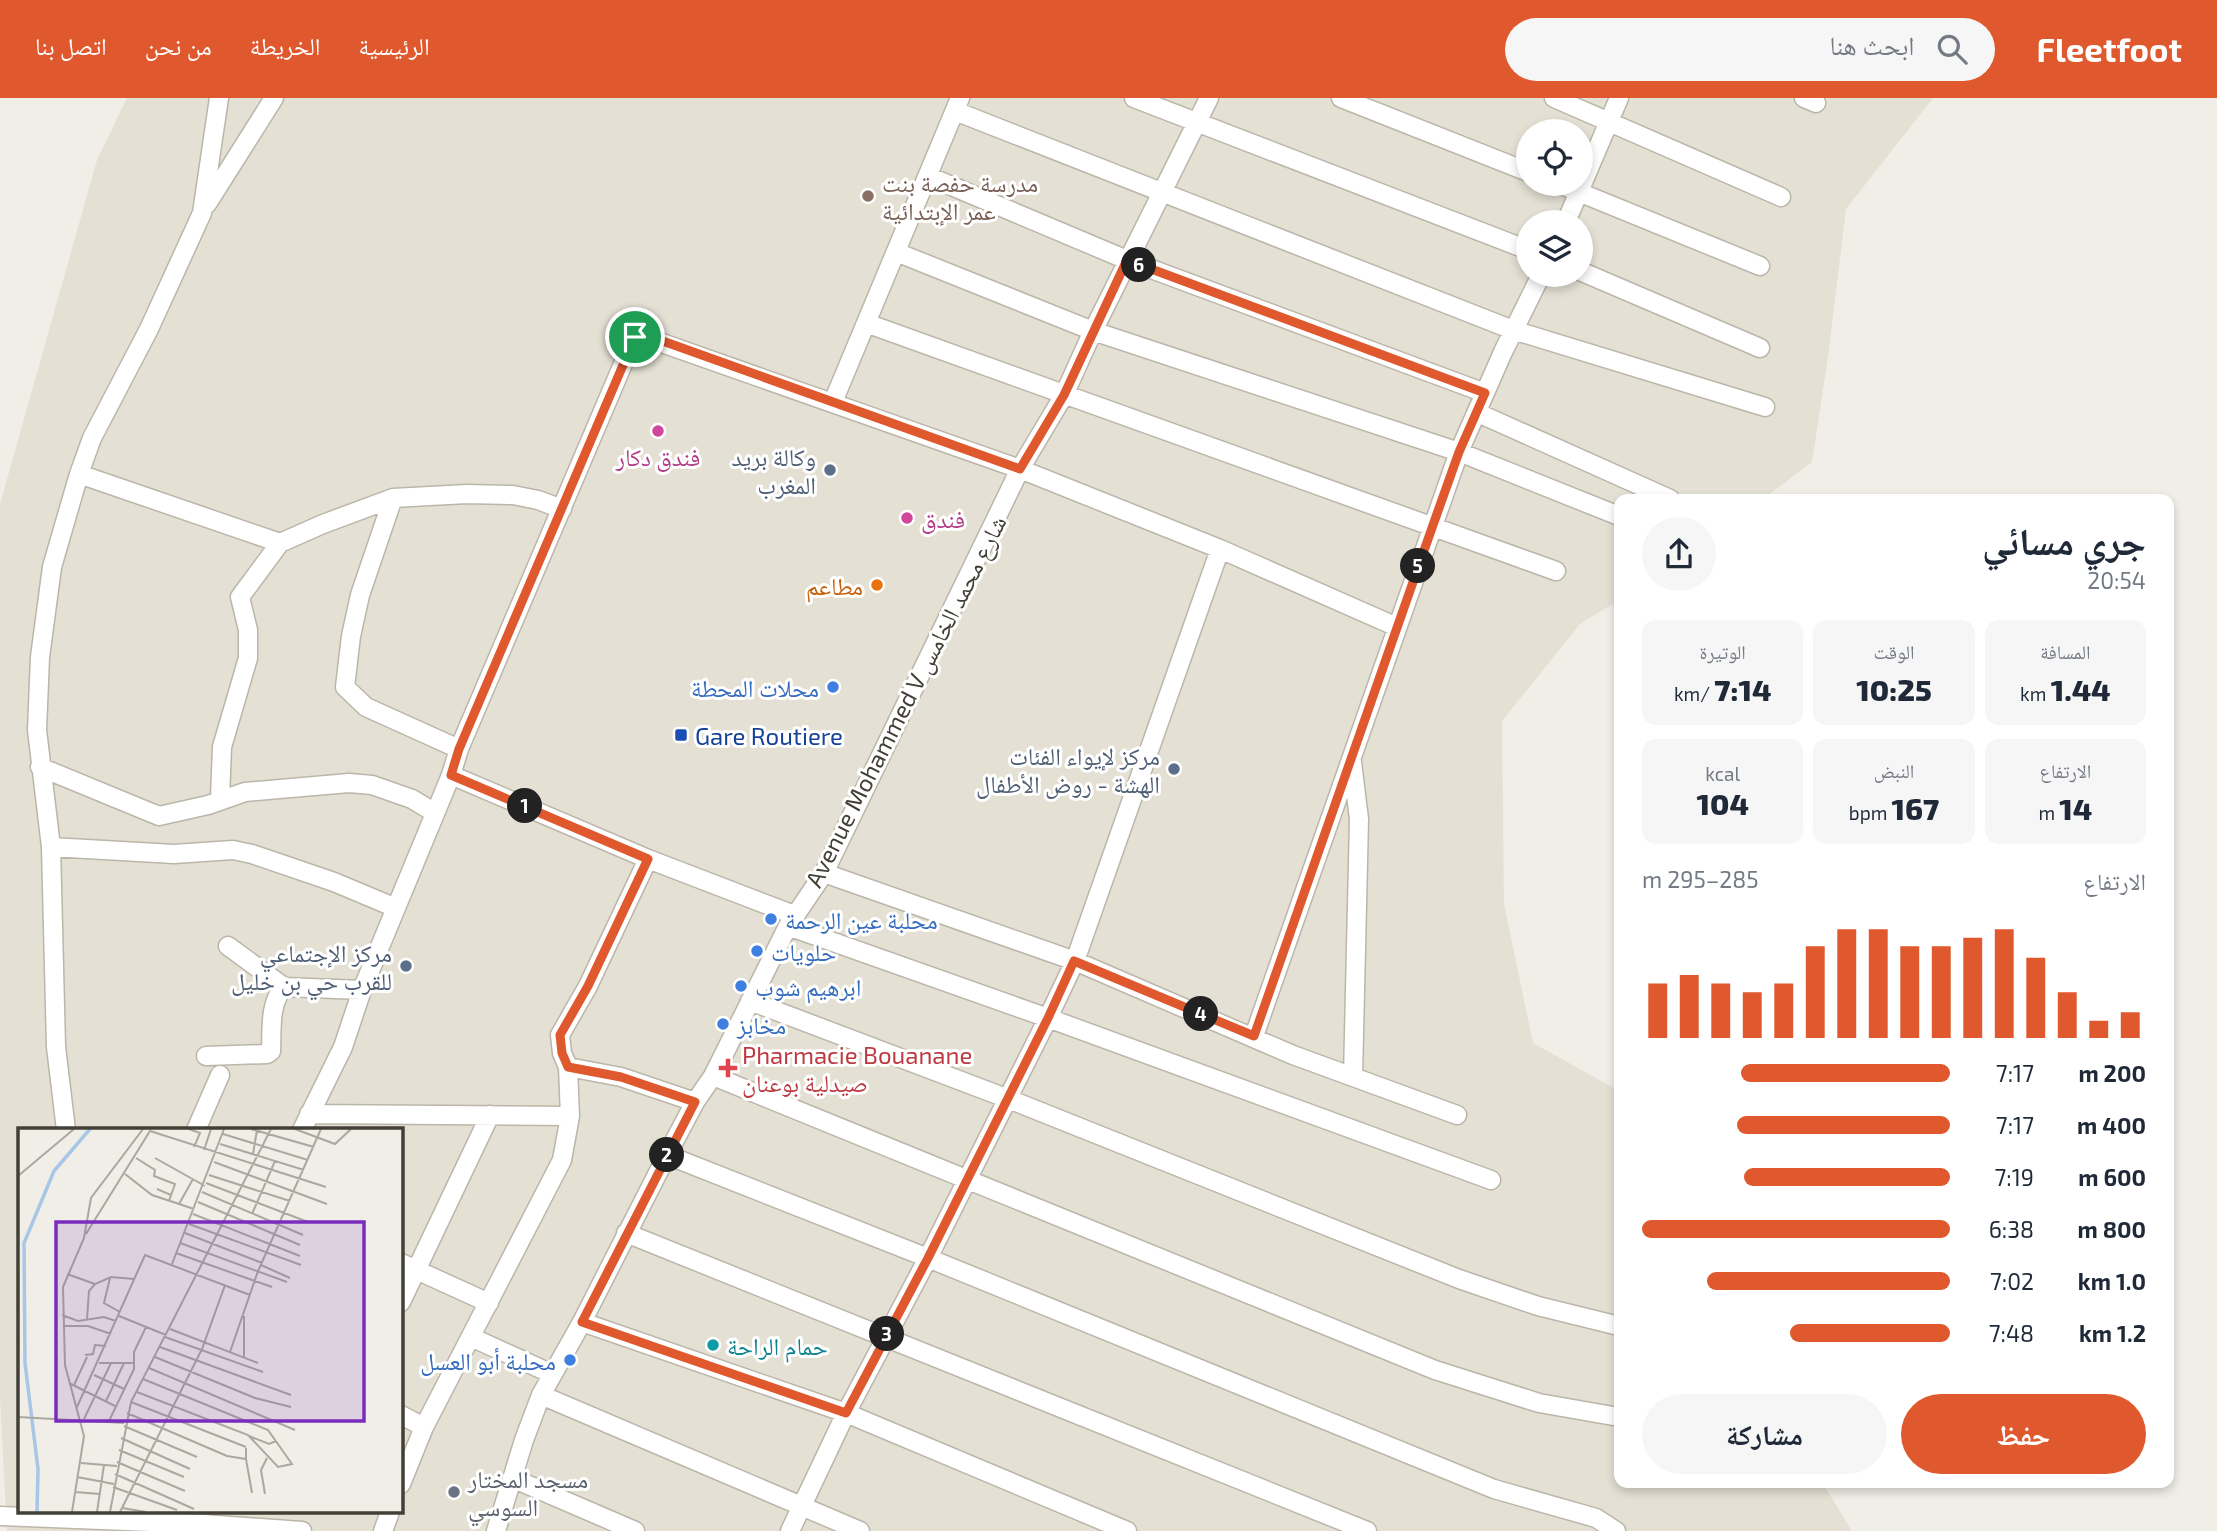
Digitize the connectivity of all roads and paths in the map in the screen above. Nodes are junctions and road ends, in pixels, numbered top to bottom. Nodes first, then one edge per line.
1 (219, 98) edge
2 (274, 98) edge
3 (1134, 98) edge
4 (1209, 98) edge
5 (1341, 98) edge
6 (1554, 98) edge
7 (1619, 98) edge
8 (958, 104) edge
9 (1611, 121) junction
10 (1198, 122) junction
11 (1593, 162) edge
12 (1516, 167) edge
13 (928, 176) junction
14 (1162, 191) junction
15 (1590, 196) edge
16 (1781, 197) dead end
17 (202, 213) junction
18 (1516, 245) edge
19 (896, 252) junction
20 (1127, 260) junction
21 (1760, 266) dead end
22 (1593, 277) edge
23 (1535, 287) edge
24 (866, 323) junction
25 (1513, 330) junction
26 (1093, 331) junction
27 (1760, 348) dead end
28 (1485, 393) junction
29 (1064, 395) junction
30 (833, 402) junction
31 (1765, 407) dead end
32 (1478, 413) junction
33 (1459, 452) junction
34 (1020, 469) junction
35 (79, 474) junction
36 (1659, 494) edge
37 (393, 498) junction
38 (562, 509) junction
39 (1614, 514) edge
40 (1433, 525) junction
41 (280, 544) junction
42 (1220, 549) junction
43 (1556, 570) dead end
44 (1396, 626) junction
45 (459, 749) junction
46 (1351, 760) junction
47 (40, 767) junction
48 (451, 775) junction
49 (220, 799) junction
50 (435, 813) junction
51 (51, 847) junction
52 (648, 859) junction
53 (824, 873) junction
54 (396, 908) junction
55 (791, 920) junction
56 (228, 946) dead end
57 (1074, 961) junction
58 (284, 987) junction
59 (362, 990) junction
60 (750, 1001) junction
61 (1048, 1018) junction
62 (1254, 1036) junction
63 (206, 1056) dead end
64 (568, 1067) junction
65 (220, 1075) dead end
66 (713, 1076) junction
67 (1353, 1077) junction
68 (1006, 1098) junction
69 (695, 1102) junction
70 (490, 1115) junction
71 (1457, 1115) dead end
72 (570, 1116) junction
73 (306, 1122) edge
74 (396, 1123) edge
75 (66, 1128) edge
76 (196, 1128) edge
77 (667, 1155) junction
78 (966, 1179) junction
79 (1491, 1180) dead end
80 (626, 1233) junction
81 (928, 1258) junction
82 (408, 1267) edge
83 (402, 1297) edge
84 (489, 1303) junction
85 (582, 1322) junction
86 (1614, 1325) edge
87 (885, 1337) junction
88 (471, 1338) junction
89 (552, 1374) junction
90 (541, 1395) junction
91 (846, 1413) junction
92 (402, 1416) edge
93 (1614, 1416) edge
94 (424, 1427) junction
95 (512, 1478) junction
96 (402, 1482) edge
97 (802, 1505) junction
98 (389, 1514) edge
99 (0, 1516) edge
100 (206, 1518) edge
101 (176, 1522) edge
102 (302, 1531) edge
103 (383, 1531) edge
104 (496, 1531) edge
105 (635, 1531) edge
106 (790, 1531) edge
107 (860, 1531) edge
108 (1127, 1531) edge
109 (1367, 1531) edge
110 (1616, 1531) edge

1 - 17 street
2 - 17 street
3 - 10 street
4 - 10 street, Avenue Mohammed V شارع محمد الخامس
5 - 12 street
6 - 9 street
7 - 9 street
8 - 13 street
8 - 14 street
9 - 11 street
9 - 16 street
10 - 14 street, Avenue Mohammed V شارع محمد الخامس
10 - 18 street
13 - 19 street
13 - 20 street
14 - 20 street, Avenue Mohammed V شارع محمد الخامس
14 - 25 street
15 - 21 street
17 - 35 street
19 - 24 street
19 - 26 street
20 - 26 street, Avenue Mohammed V شارع محمد الخامس
20 - 28 street
22 - 27 street
23 - 25 street
24 - 29 street
24 - 30 street
25 - 28 street
25 - 31 street
26 - 29 street, Avenue Mohammed V شارع محمد الخامس
26 - 33 street
28 - 32 street
29 - 34 street, Avenue Mohammed V شارع محمد الخامس
29 - 40 street
30 - 34 street
30 - 38 street
32 - 33 street
32 - 36 street
33 - 39 street
33 - 40 street
34 - 42 street
34 - 53 street, Avenue Mohammed V شارع محمد الخامس
35 - 41 street
35 - 47 street
37 - 38 street
37 - 41 street
37 - 45 street
38 - 45 street
40 - 43 street
40 - 44 street
41 - 49 street
42 - 44 street
42 - 57 street
44 - 46 street
45 - 48 street
46 - 62 street
46 - 67 street
47 - 49 street
47 - 51 street
48 - 50 street
48 - 52 street
49 - 50 street
50 - 54 street
51 - 54 street
51 - 75 street
52 - 55 street
52 - 64 street
53 - 55 street, Avenue Mohammed V شارع محمد الخامس
53 - 57 street
54 - 59 street
55 - 60 street, Avenue Mohammed V شارع محمد الخامس
55 - 61 street
56 - 58 street
57 - 61 street
57 - 62 street
58 - 59 street
58 - 63 street
59 - 73 street
60 - 66 street, Avenue Mohammed V شارع محمد الخامس
60 - 68 street
61 - 68 street
61 - 79 street
62 - 67 street
64 - 69 street
64 - 72 street
65 - 76 street
66 - 69 street, Avenue Mohammed V شارع محمد الخامس
66 - 78 street
67 - 71 street
68 - 78 street
68 - 86 street
69 - 77 street, Avenue Mohammed V شارع محمد الخامس
70 - 72 street
70 - 74 street
70 - 82 street
72 - 84 street
73 - 74 street
77 - 80 street, Avenue Mohammed V شارع محمد الخامس
77 - 81 street
78 - 81 street
78 - 93 street
80 - 85 street, Avenue Mohammed V شارع محمد الخامس
80 - 87 street
81 - 87 street
81 - 110 street
82 - 83 street
82 - 84 street
84 - 88 street
85 - 89 street, Avenue Mohammed V شارع محمد الخامس
85 - 91 street
87 - 91 street
87 - 109 street
88 - 89 street
88 - 94 street
89 - 90 street, Avenue Mohammed V شارع محمد الخامس
90 - 95 street, Avenue Mohammed V شارع محمد الخامس
90 - 97 street
91 - 97 street
91 - 108 street
92 - 94 street
94 - 96 street
95 - 104 street, Avenue Mohammed V شارع محمد الخامس
95 - 105 street
97 - 106 street
97 - 107 street
98 - 103 street
99 - 101 street
100 - 101 street
100 - 102 street

